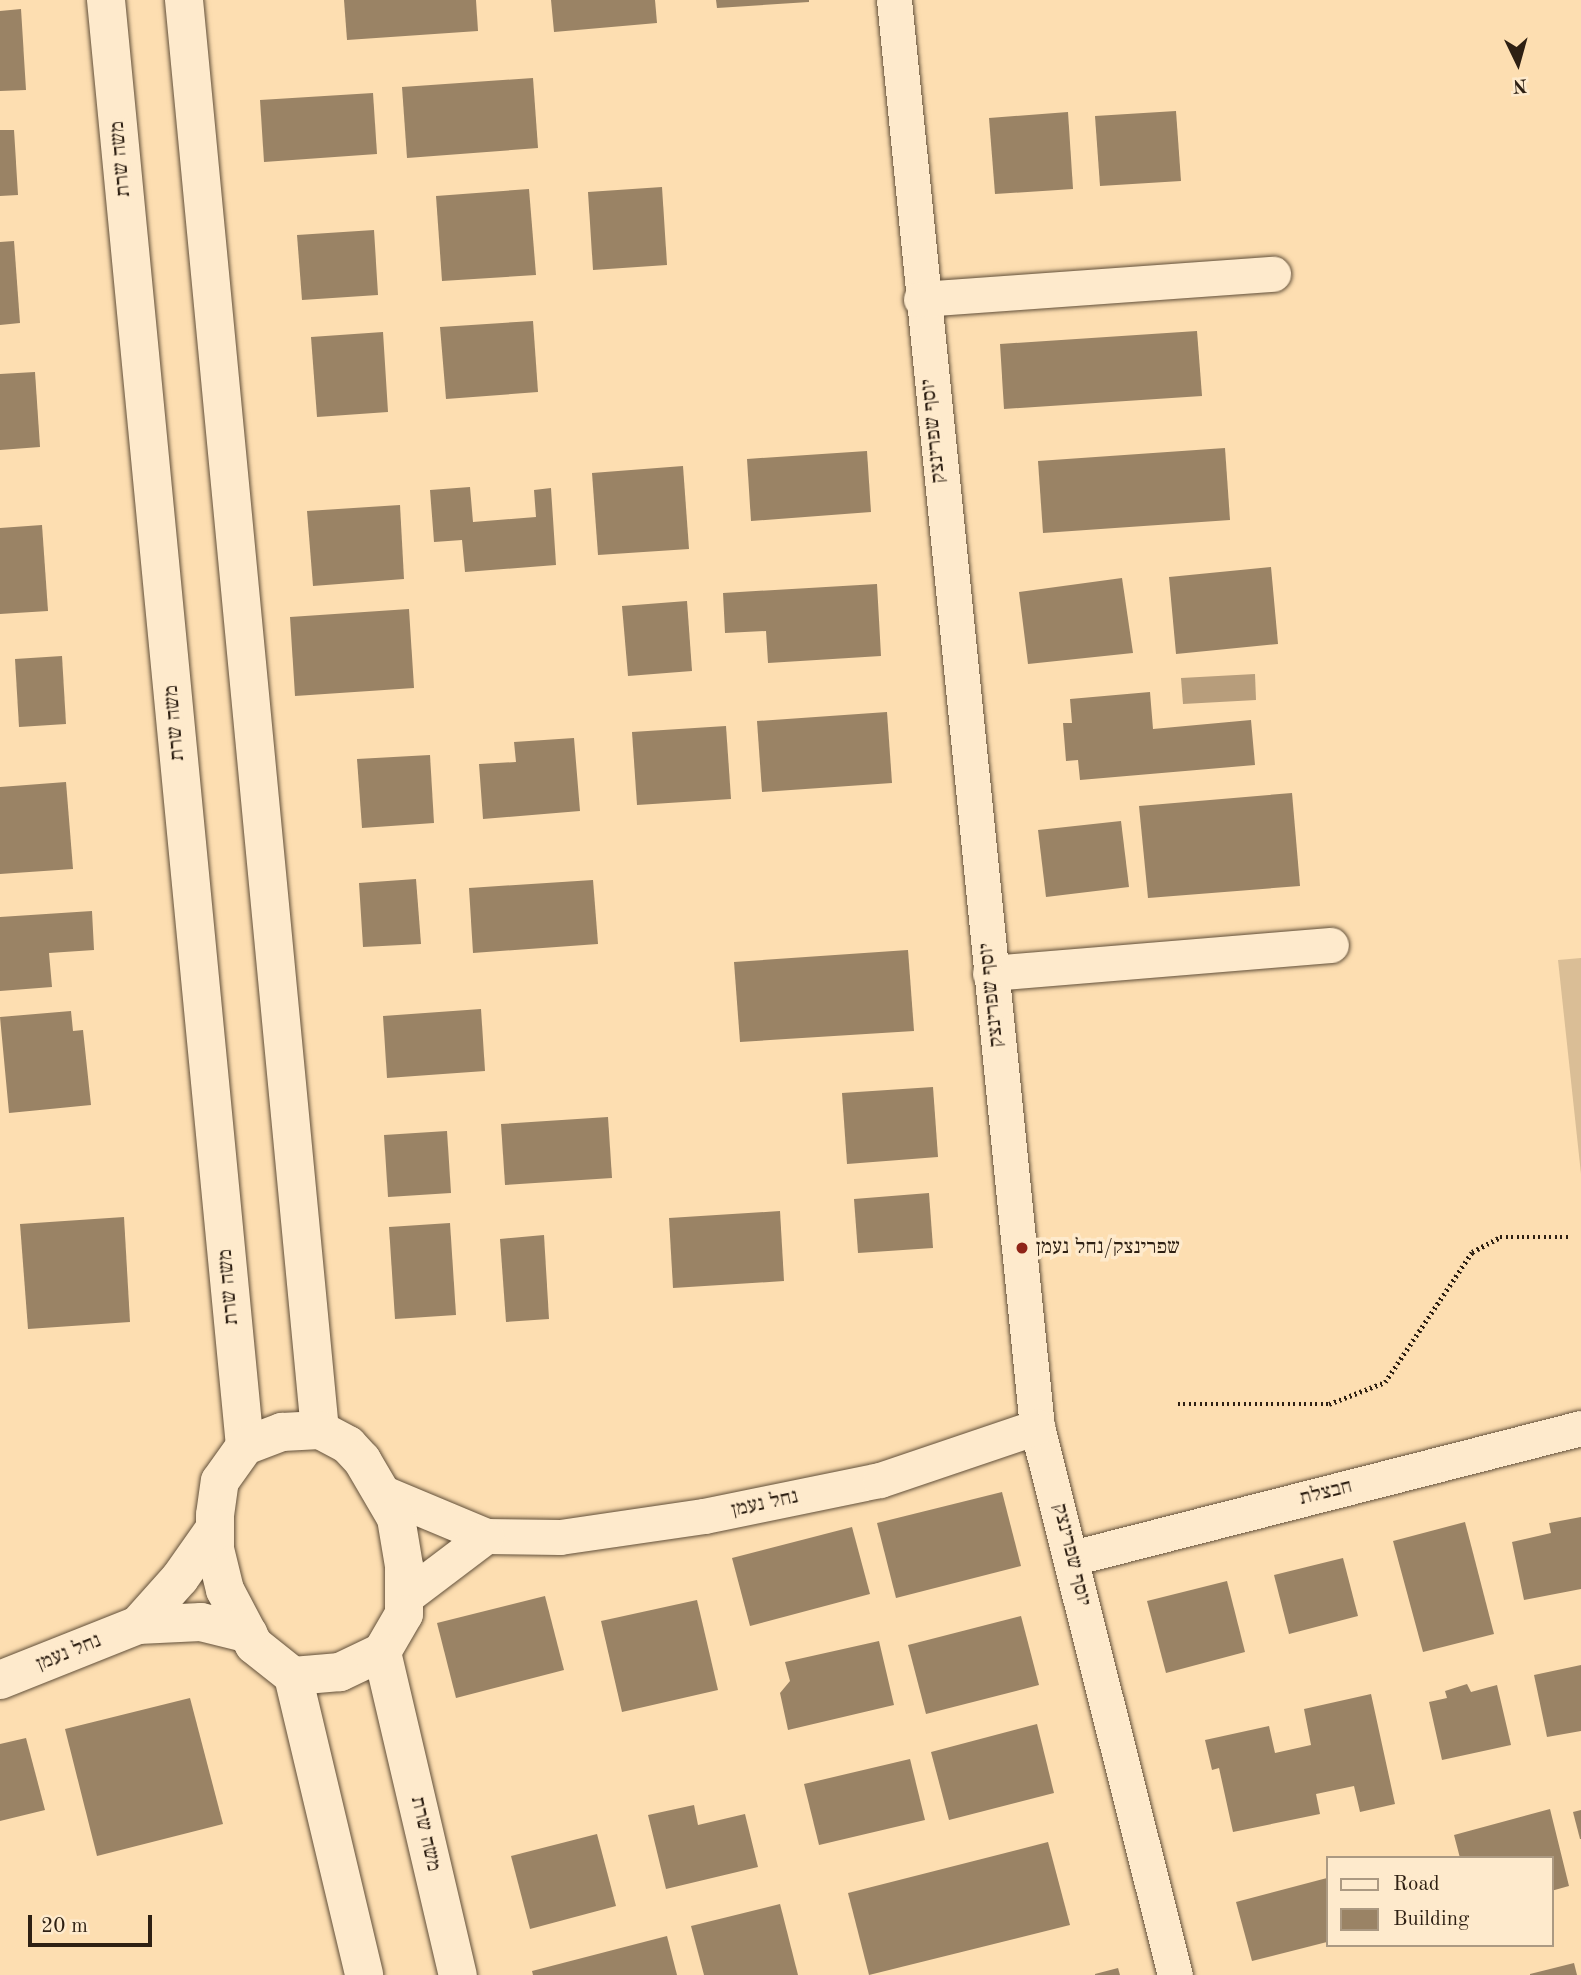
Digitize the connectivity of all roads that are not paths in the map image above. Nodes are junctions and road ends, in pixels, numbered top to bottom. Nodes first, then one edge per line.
1 (106, 0) edge
2 (184, 0) edge
3 (894, 0) edge
4 (1273, 274) dead end
5 (921, 299) junction
6 (1331, 946) dead end
7 (990, 973) junction
8 (1037, 1427) junction
9 (1581, 1428) edge
10 (320, 1430) junction
11 (245, 1446) junction
12 (381, 1492) junction
13 (215, 1528) junction
14 (486, 1536) junction
15 (1072, 1558) junction
16 (404, 1598) junction
17 (138, 1625) junction
18 (249, 1634) junction
19 (382, 1652) junction
20 (293, 1676) junction
21 (0, 1681) edge
22 (364, 1975) edge
23 (458, 1975) edge
24 (1175, 1975) edge

1 - 11 street, משה שרת
2 - 10 street
3 - 5 street, יוסף שפרינצק
4 - 5 street
5 - 7 street, יוסף שפרינצק
6 - 7 street
7 - 8 street, יוסף שפרינצק
8 - 14 street, נחל נעמן
8 - 15 street, יוסף שפרינצק
9 - 15 street, חבצלת
10 - 11 street
10 - 12 street
11 - 13 street
12 - 14 street, נחל נעמן
12 - 16 street
13 - 17 street, נחל נעמן
13 - 18 street
14 - 16 street
15 - 24 street, יוסף שפרינצק
16 - 19 street
17 - 18 street, נחל נעמן
17 - 21 street, נחל נעמן
18 - 20 street
19 - 20 street
19 - 23 street, משה שרת
20 - 22 street

